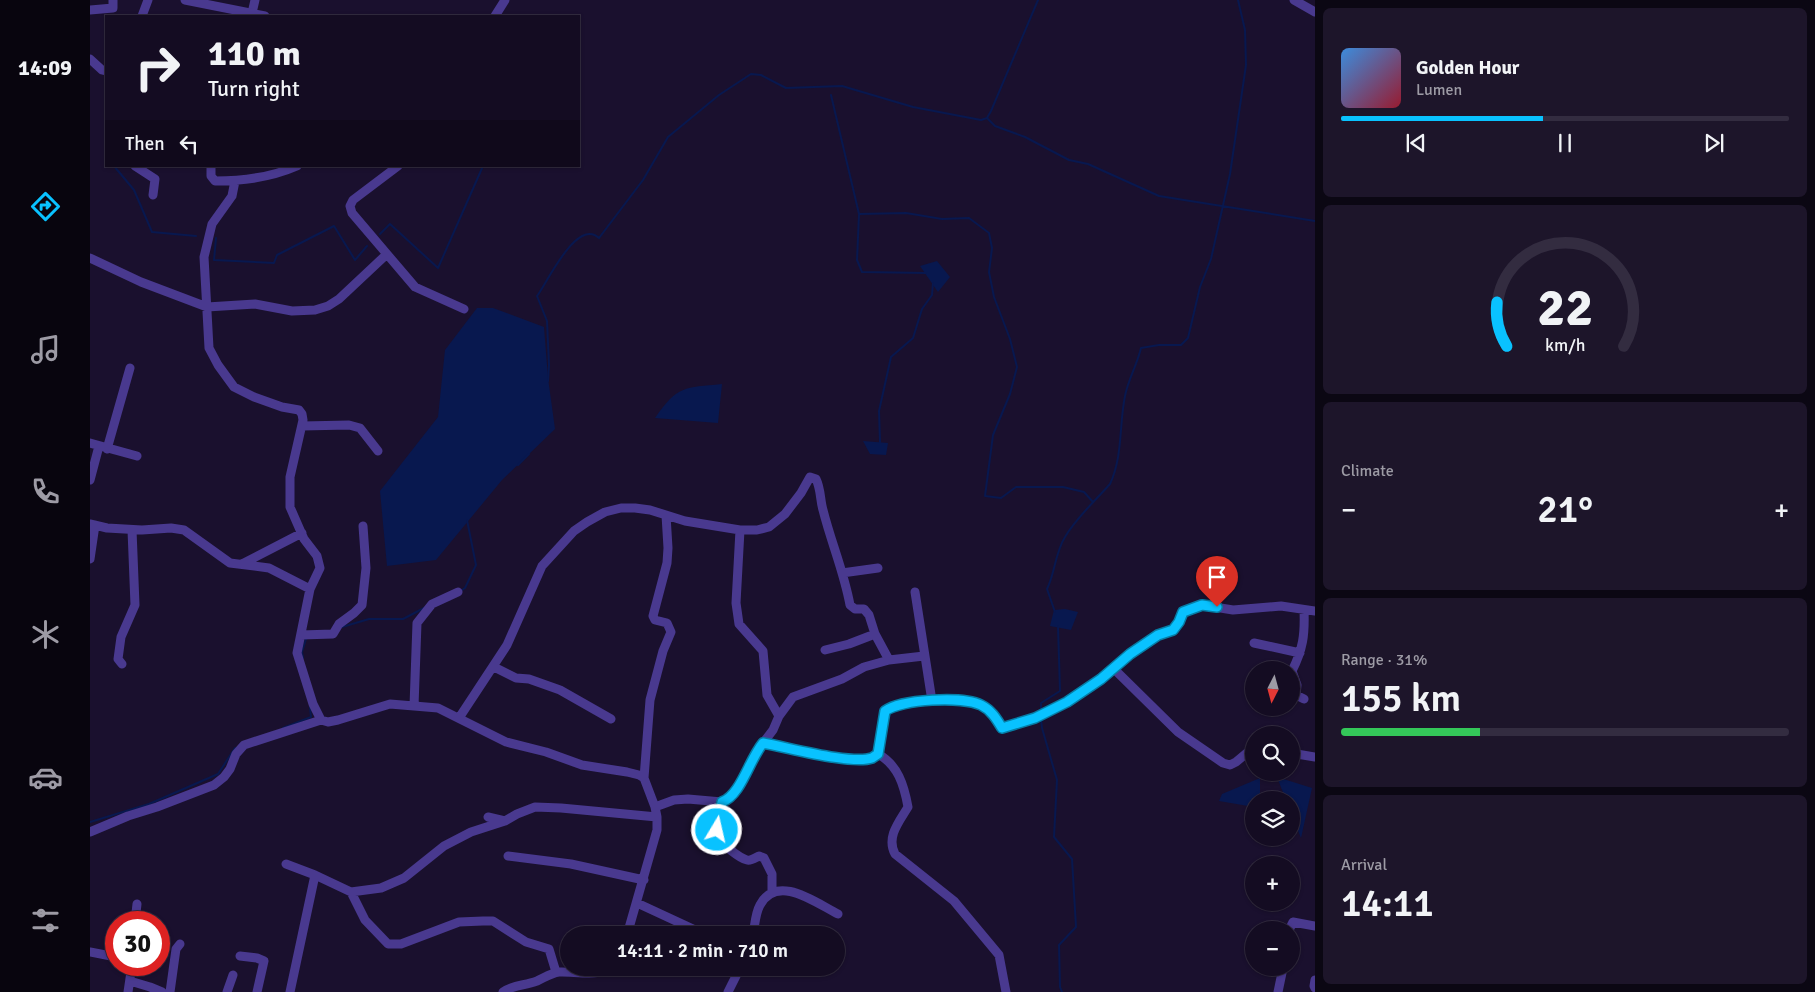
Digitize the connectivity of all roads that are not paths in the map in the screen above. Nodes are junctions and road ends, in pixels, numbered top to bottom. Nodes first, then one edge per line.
1 (112, 0) edge
2 (148, 0) edge
3 (185, 0) edge
4 (255, 0) edge
5 (505, 0) edge
6 (1294, 0) edge
7 (90, 10) edge
8 (1315, 12) edge
9 (252, 13) junction
10 (142, 15) edge
11 (260, 15) edge
12 (496, 15) edge
13 (90, 59) edge
14 (105, 71) edge
15 (137, 167) edge
16 (210, 167) edge
17 (295, 167) edge
18 (397, 167) edge
19 (235, 181) junction
20 (153, 195) dead end
21 (386, 254) junction
22 (90, 258) edge
23 (207, 307) junction
24 (464, 309) dead end
25 (130, 368) dead end
26 (302, 426) junction
27 (99, 446) edge
28 (378, 451) dead end
29 (137, 456) dead end
30 (90, 480) edge
31 (666, 516) junction
32 (92, 525) edge
33 (363, 526) dead end
34 (132, 530) junction
35 (740, 530) junction
36 (302, 533) junction
37 (90, 559) edge
38 (242, 564) junction
39 (878, 568) dead end
40 (842, 573) junction
41 (310, 589) junction
42 (458, 592) dead end
43 (915, 592) dead end
44 (1304, 610) junction
45 (1315, 611) edge
46 (875, 634) junction
47 (301, 635) junction
48 (1254, 643) dead end
49 (825, 650) dead end
50 (1300, 653) junction
51 (924, 656) junction
52 (889, 660) junction
53 (122, 664) dead end
54 (494, 667) junction
55 (1113, 668) junction
56 (1304, 699) dead end
57 (932, 701) junction
58 (414, 706) junction
59 (779, 716) junction
60 (459, 718) junction
61 (321, 720) junction
62 (611, 720) dead end
63 (763, 743) junction
64 (878, 754) junction
65 (1245, 754) edge
66 (1300, 754) edge
67 (1315, 757) edge
68 (644, 778) junction
69 (722, 802) junction
70 (655, 807) junction
71 (488, 817) dead end
72 (657, 817) junction
73 (505, 821) junction
74 (90, 832) edge
75 (508, 856) dead end
76 (286, 864) dead end
77 (315, 875) junction
78 (644, 880) junction
79 (351, 892) junction
80 (772, 892) junction
81 (637, 903) junction
82 (137, 904) dead end
83 (136, 911) edge
84 (838, 914) dead end
85 (1300, 923) edge
86 (630, 926) edge
87 (687, 926) edge
88 (754, 926) edge
89 (1315, 926) edge
90 (180, 944) dead end
91 (90, 952) edge
92 (105, 955) edge
93 (240, 956) dead end
94 (556, 972) junction
95 (560, 972) edge
96 (233, 975) dead end
97 (131, 976) edge
98 (736, 976) edge
99 (1281, 976) edge
100 (1315, 980) edge
101 (130, 981) junction
102 (1315, 988) edge
103 (128, 992) edge
104 (162, 992) edge
105 (170, 992) edge
106 (227, 992) edge
107 (257, 992) edge
108 (290, 992) edge
109 (503, 992) edge
110 (728, 992) edge
111 (1006, 992) edge
112 (1278, 992) edge

1 - 7 street
2 - 10 street
3 - 9 street
4 - 9 street
5 - 12 street
6 - 8 street
9 - 11 street
13 - 14 street
15 - 20 street
16 - 19 street
17 - 19 street
18 - 21 street
19 - 23 street
21 - 23 street
21 - 24 street
22 - 23 street
23 - 26 street
25 - 27 street
26 - 28 street
26 - 36 street
27 - 29 street
27 - 30 street
31 - 35 street
31 - 54 street
31 - 68 street
32 - 34 street
32 - 37 street
33 - 47 street
34 - 38 street
34 - 53 street
35 - 40 street
35 - 59 street
36 - 38 street
36 - 41 street
38 - 41 street
39 - 40 street
40 - 46 street
41 - 47 street
42 - 58 street
43 - 51 street
44 - 45 street
44 - 50 street
44 - 55 street
46 - 49 street
46 - 52 street
47 - 61 street
48 - 50 street
50 - 56 street
51 - 52 street
51 - 57 street
52 - 59 street
54 - 60 street
54 - 62 street
55 - 57 street
55 - 65 street
57 - 64 street
58 - 60 street
58 - 61 street
59 - 63 street
60 - 68 street
61 - 74 street
63 - 64 street
63 - 69 street
64 - 111 street
66 - 67 street
68 - 70 street
69 - 70 street
69 - 80 street
70 - 72 street
71 - 73 street
72 - 73 street
72 - 78 street
73 - 79 street
75 - 78 street
76 - 77 street
77 - 79 street
77 - 108 street
78 - 81 street
79 - 94 street
80 - 84 street
80 - 88 street
81 - 86 street
81 - 87 street
82 - 83 street
85 - 89 street
90 - 105 street
91 - 92 street
93 - 107 street
94 - 95 street
94 - 109 street
96 - 106 street
97 - 101 street
98 - 110 street
99 - 112 street
100 - 102 street
101 - 103 street
101 - 104 street

